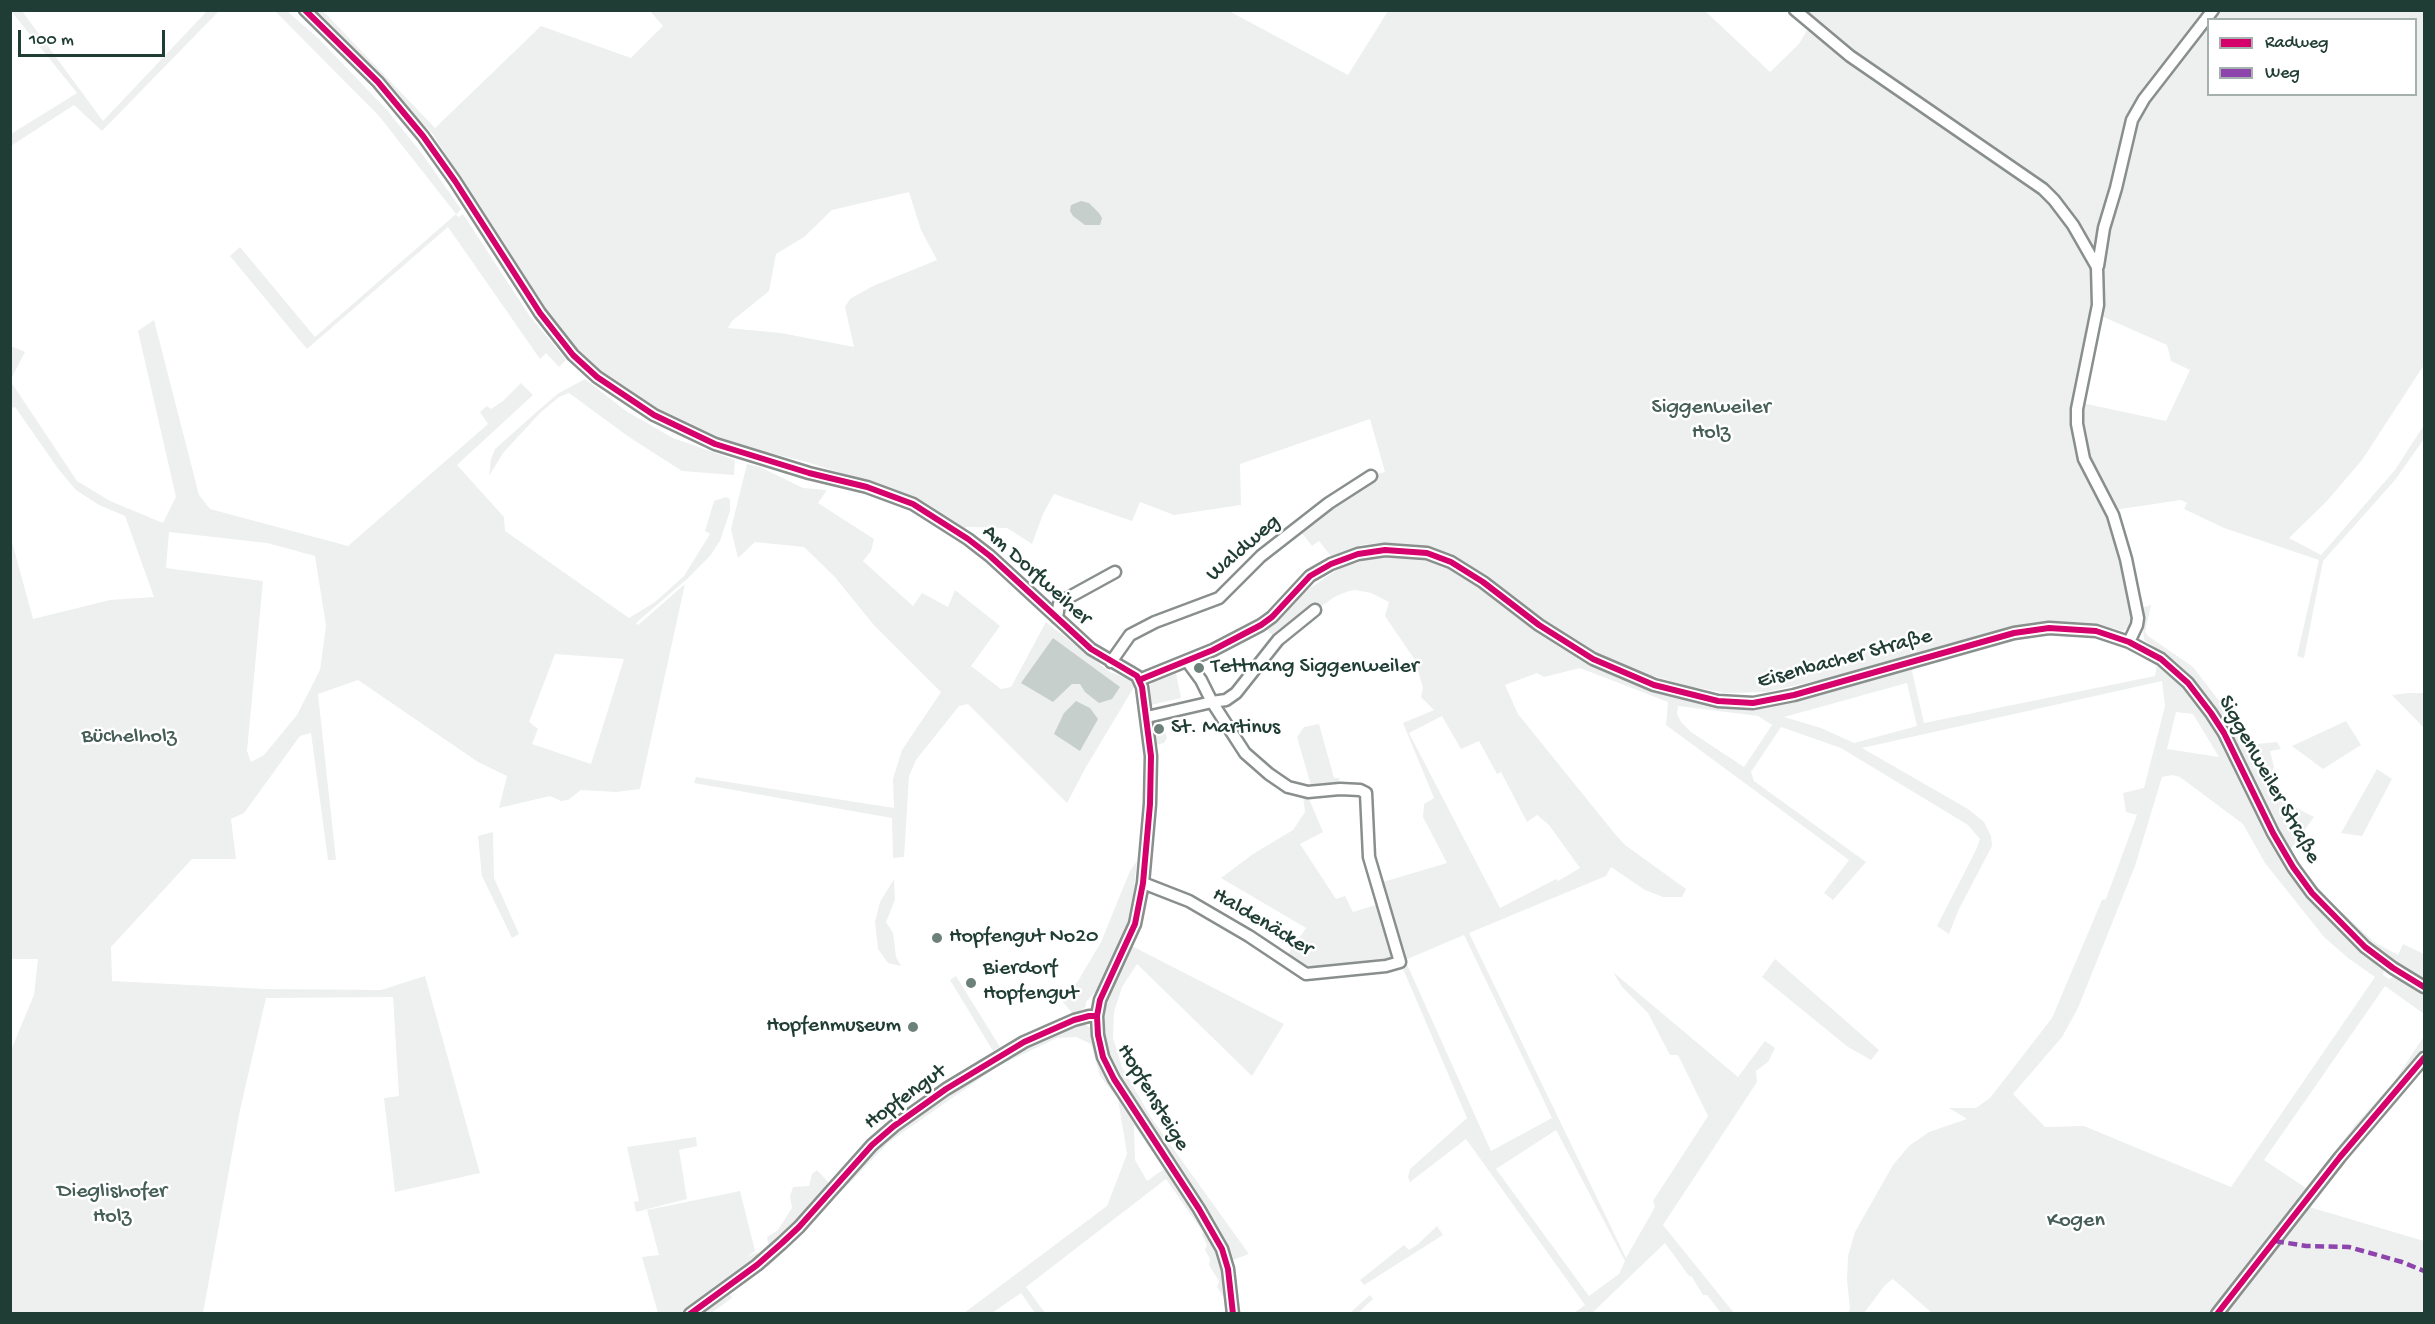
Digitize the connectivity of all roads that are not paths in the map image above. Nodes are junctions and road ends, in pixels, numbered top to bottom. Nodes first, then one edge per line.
1 (305, 10) edge
2 (1796, 10) edge
3 (2213, 10) edge
4 (2097, 267) junction
5 (1371, 476) dead end
6 (1115, 572) dead end
7 (1315, 610) dead end
8 (1057, 618) junction
9 (2129, 642) junction
10 (1187, 661) junction
11 (1111, 662) junction
12 (1139, 680) junction
13 (1212, 702) junction
14 (1147, 717) junction
15 (1143, 883) junction
16 (2424, 987) edge
17 (1097, 1016) junction
18 (2424, 1058) edge
19 (690, 1314) edge
20 (1233, 1314) edge
21 (2217, 1314) edge

1 - 8 street, Am Dorfweiher
2 - 4 street
3 - 4 street
4 - 9 street
5 - 11 street, Waldweg
6 - 8 street, Am Dorfweiher
7 - 13 street
8 - 11 street, Am Dorfweiher
9 - 10 street, Eisenbacher Straße
9 - 16 street, Siggenweiler Straße
10 - 12 street, Eisenbacher Straße
10 - 13 street
11 - 12 street, Am Dorfweiher
12 - 14 street, Hopfensteige
13 - 14 street
13 - 15 street, Haldenäcker
14 - 15 street, Hopfensteige
15 - 17 street, Hopfensteige
17 - 19 street, Hopfengut
17 - 20 street, Hopfensteige
18 - 21 street

